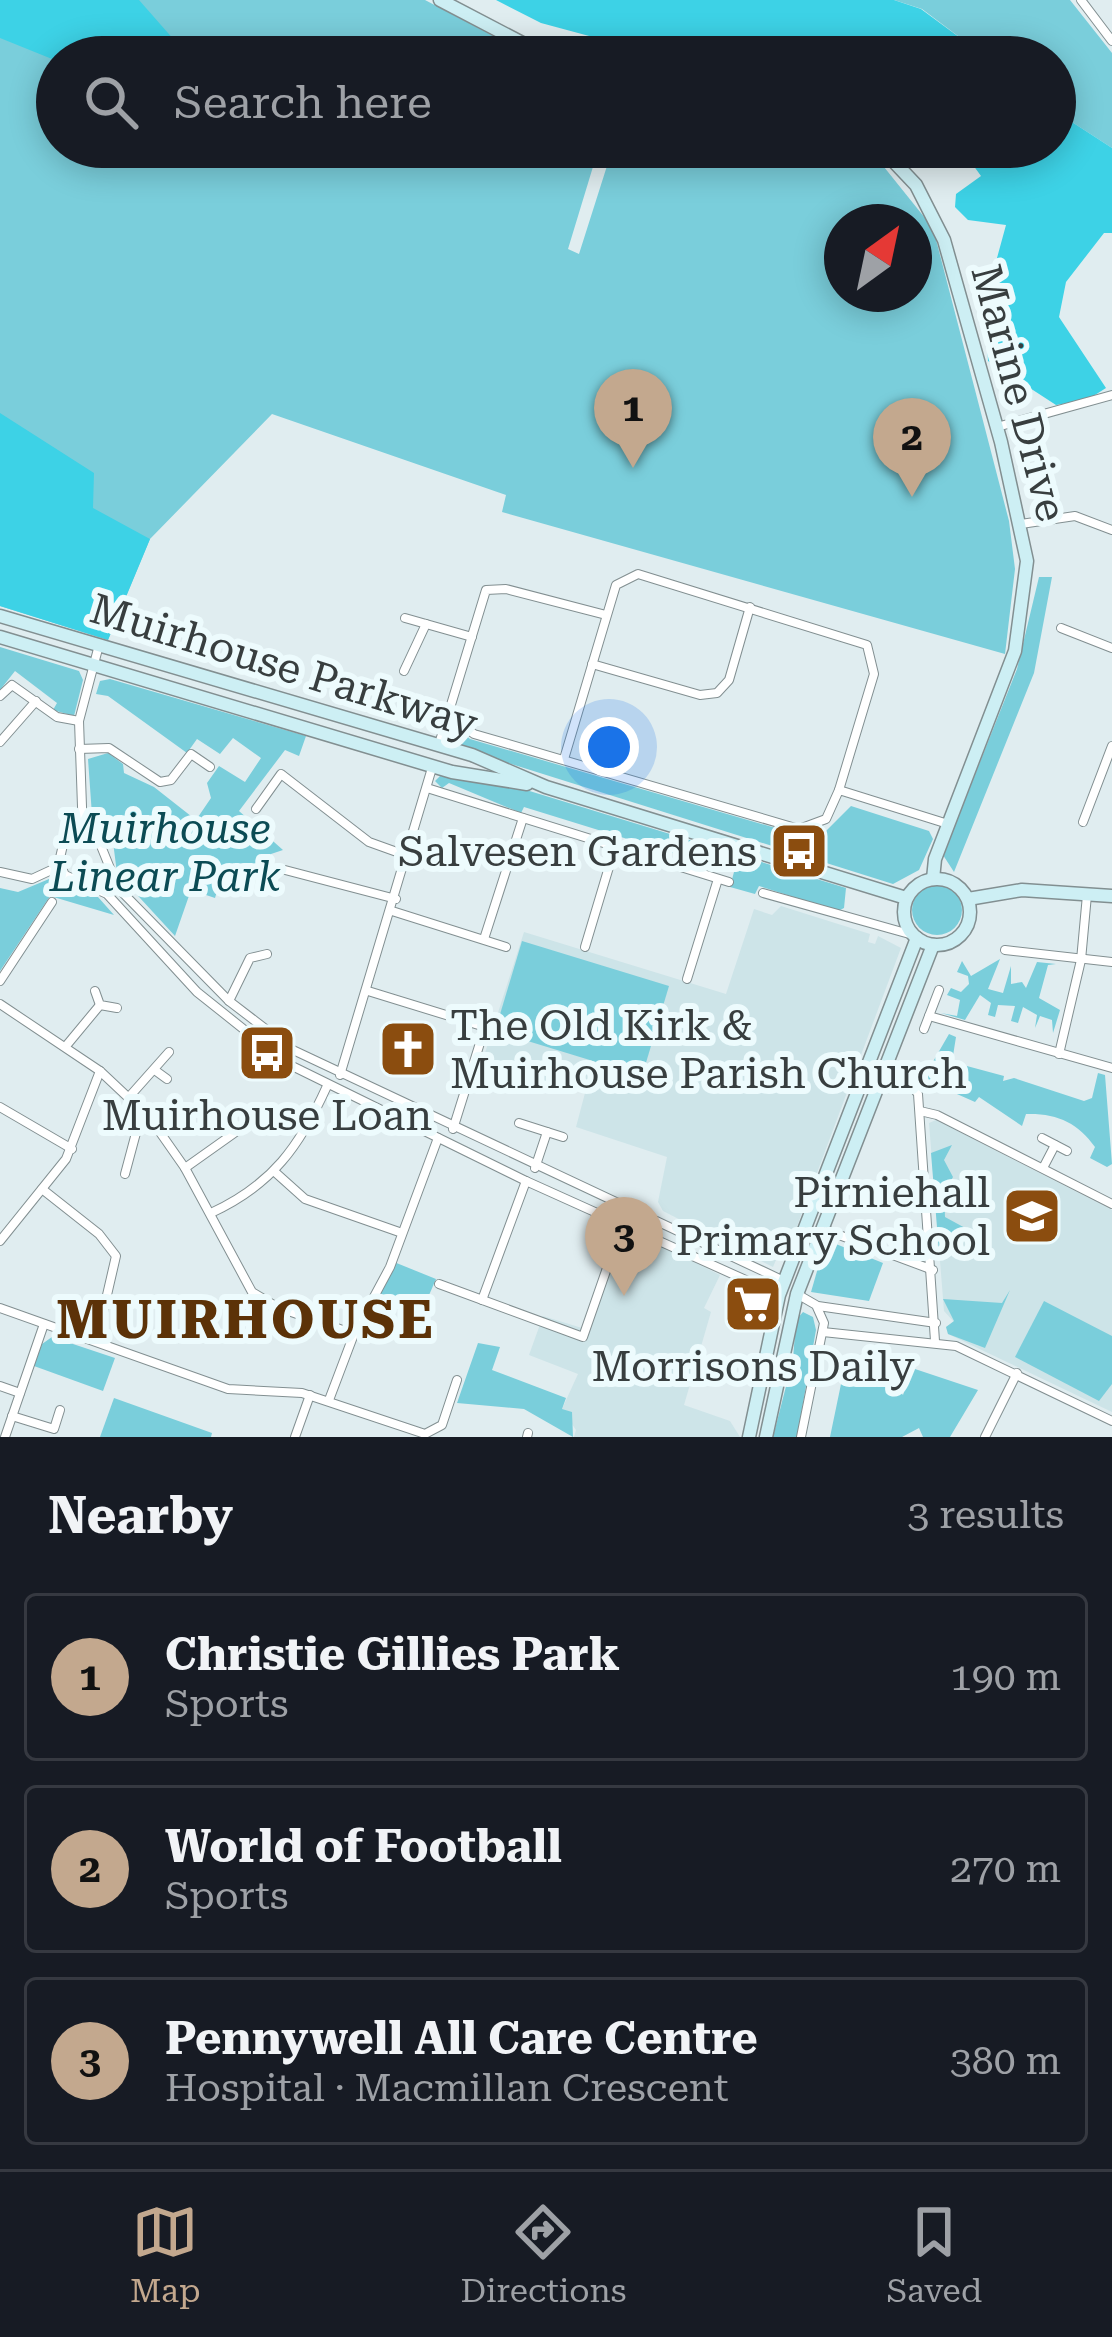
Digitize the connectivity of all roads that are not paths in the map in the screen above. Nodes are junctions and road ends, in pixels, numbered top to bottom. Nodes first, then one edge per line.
1 (440, 0) edge
2 (1081, 0) edge
3 (509, 36) edge
4 (1112, 41) edge
5 (897, 168) edge
6 (1110, 400) edge
7 (997, 427) junction
8 (1021, 524) junction
9 (1112, 530) edge
10 (750, 607) junction
11 (606, 615) junction
12 (0, 616) edge
13 (405, 618) dead end
14 (426, 624) junction
15 (1061, 628) dead end
16 (0, 637) edge
17 (472, 637) junction
18 (99, 645) junction
19 (1112, 648) edge
20 (592, 664) junction
21 (95, 665) junction
22 (404, 671) dead end
23 (0, 696) edge
24 (36, 701) junction
25 (448, 715) junction
26 (79, 722) junction
27 (0, 742) edge
28 (439, 746) junction
29 (1112, 746) edge
30 (79, 749) junction
31 (564, 759) junction
32 (432, 766) junction
33 (209, 767) dead end
34 (546, 787) junction
35 (427, 788) junction
36 (839, 790) junction
37 (256, 809) dead end
38 (523, 818) junction
39 (1083, 822) dead end
40 (948, 824) junction
41 (83, 835) junction
42 (615, 847) junction
43 (408, 856) junction
44 (107, 862) junction
45 (60, 866) junction
46 (285, 870) dead end
47 (0, 872) edge
48 (718, 879) junction
49 (933, 879) junction
50 (85, 883) junction
51 (729, 883) dead end
52 (763, 893) dead end
53 (1087, 893) junction
54 (1112, 896) edge
55 (396, 898) junction
56 (906, 898) junction
57 (968, 899) junction
58 (52, 902) dead end
59 (392, 910) junction
60 (915, 936) junction
61 (484, 939) junction
62 (933, 945) junction
63 (506, 946) dead end
64 (584, 947) dead end
65 (1005, 950) dead end
66 (267, 954) dead end
67 (1081, 959) junction
68 (1112, 962) edge
69 (687, 979) dead end
70 (0, 981) edge
71 (95, 991) dead end
72 (368, 991) junction
73 (939, 991) dead end
74 (229, 1001) junction
75 (0, 1004) edge
76 (100, 1005) junction
77 (117, 1008) dead end
78 (929, 1016) junction
79 (924, 1029) dead end
80 (67, 1046) junction
81 (293, 1050) junction
82 (169, 1052) dead end
83 (1058, 1054) junction
84 (286, 1063) junction
85 (884, 1068) junction
86 (1112, 1068) edge
87 (100, 1071) junction
88 (156, 1071) junction
89 (340, 1075) junction
90 (167, 1079) dead end
91 (327, 1086) junction
92 (129, 1097) junction
93 (0, 1107) edge
94 (920, 1111) junction
95 (150, 1118) junction
96 (519, 1123) dead end
97 (247, 1124) dead end
98 (453, 1129) junction
99 (548, 1132) junction
100 (563, 1137) dead end
101 (438, 1138) junction
102 (1042, 1138) dead end
103 (478, 1140) junction
104 (1055, 1145) junction
105 (72, 1149) junction
106 (1067, 1151) dead end
107 (471, 1154) junction
108 (185, 1168) junction
109 (535, 1168) junction
110 (1042, 1168) junction
111 (276, 1173) junction
112 (125, 1174) dead end
113 (526, 1181) junction
114 (42, 1189) junction
115 (1112, 1204) edge
116 (211, 1213) junction
117 (623, 1222) junction
118 (823, 1229) junction
119 (402, 1233) junction
120 (0, 1241) edge
121 (933, 1270) junction
122 (784, 1281) junction
123 (439, 1284) dead end
124 (796, 1294) junction
125 (778, 1295) junction
126 (482, 1300) junction
127 (816, 1305) junction
128 (0, 1308) edge
129 (101, 1321) dead end
130 (936, 1323) junction
131 (44, 1324) junction
132 (823, 1332) junction
133 (353, 1334) junction
134 (935, 1341) junction
135 (1017, 1373) junction
136 (457, 1380) dead end
137 (0, 1386) edge
138 (20, 1393) junction
139 (310, 1395) junction
140 (329, 1400) junction
141 (60, 1410) dead end
142 (12, 1416) junction
143 (1112, 1421) edge
144 (394, 1424) junction
145 (52, 1433) edge
146 (5, 1437) edge
147 (296, 1437) edge
148 (390, 1437) edge
149 (749, 1437) edge
150 (766, 1437) edge
151 (801, 1437) edge
152 (985, 1437) edge

1 - 3 street
2 - 4 street
5 - 7 street, Marine Drive
6 - 7 street
7 - 8 street, Marine Drive
8 - 9 street
8 - 40 street, Marine Drive
10 - 11 street
10 - 20 street
10 - 36 street
11 - 17 street
11 - 20 street
12 - 18 street, Muirhouse Parkway
13 - 14 street
14 - 17 street
14 - 22 street
15 - 19 street
16 - 21 street, Muirhouse Parkway
17 - 25 street
18 - 21 street
18 - 28 street, Muirhouse Parkway
20 - 31 street
21 - 26 street
21 - 32 street, Muirhouse Parkway
23 - 24 street
24 - 26 street
24 - 27 street
25 - 28 street
25 - 31 street
26 - 30 street
28 - 34 street, Muirhouse Parkway
29 - 39 street
30 - 33 street
30 - 41 street
31 - 36 street
32 - 34 street, Muirhouse Parkway
32 - 35 street
34 - 56 street, Muirhouse Parkway
35 - 38 street, Muirhouse Parkway
35 - 43 street
36 - 40 street
37 - 43 street
38 - 42 street, Muirhouse Parkway
38 - 61 street
40 - 49 street, Marine Drive
41 - 44 street
41 - 45 street
42 - 48 street, Muirhouse Parkway
42 - 64 street
43 - 55 street
44 - 50 street
44 - 74 street
45 - 47 street
45 - 50 street
46 - 55 street
48 - 51 street, Muirhouse Parkway
48 - 69 street
49 - 56 street
49 - 57 street
50 - 84 street
52 - 60 street
53 - 54 street
53 - 57 street
53 - 67 street
55 - 59 street
56 - 60 street
57 - 62 street
58 - 70 street
59 - 61 street
59 - 72 street
60 - 62 street
60 - 122 street
61 - 63 street
62 - 85 street
65 - 67 street
66 - 74 street
67 - 68 street
67 - 83 street
71 - 76 street
72 - 89 street
72 - 98 street
73 - 78 street
74 - 81 street
75 - 80 street
76 - 77 street
76 - 80 street
78 - 79 street
78 - 83 street
80 - 87 street
81 - 84 street
81 - 89 street
82 - 88 street
83 - 86 street
84 - 91 street
85 - 94 street
85 - 118 street
87 - 92 street
87 - 105 street
88 - 90 street
88 - 92 street
89 - 98 street
91 - 101 street
91 - 111 street
92 - 95 street
93 - 105 street
94 - 110 street
94 - 121 street
95 - 108 street
95 - 112 street
96 - 99 street
97 - 108 street
98 - 103 street
99 - 100 street
99 - 109 street
101 - 107 street
101 - 119 street
102 - 104 street
103 - 107 street
103 - 109 street
104 - 106 street
104 - 110 street
105 - 114 street
107 - 113 street
108 - 116 street
109 - 122 street
110 - 115 street
111 - 116 street
111 - 119 street
113 - 117 street
113 - 126 street
114 - 120 street
114 - 129 street
116 - 133 street
117 - 125 street
117 - 126 street
118 - 121 street
118 - 124 street
119 - 133 street
121 - 130 street
122 - 124 street
122 - 125 street
123 - 126 street
124 - 125 street
124 - 127 street
124 - 150 street
125 - 149 street
127 - 130 street
127 - 132 street
128 - 131 street
130 - 134 street
131 - 138 street
131 - 139 street
132 - 134 street
132 - 151 street
133 - 140 street
134 - 135 street
135 - 143 street
135 - 152 street
136 - 144 street
137 - 138 street
138 - 142 street
139 - 140 street
139 - 147 street
140 - 144 street
141 - 145 street
142 - 145 street
142 - 146 street
144 - 148 street

